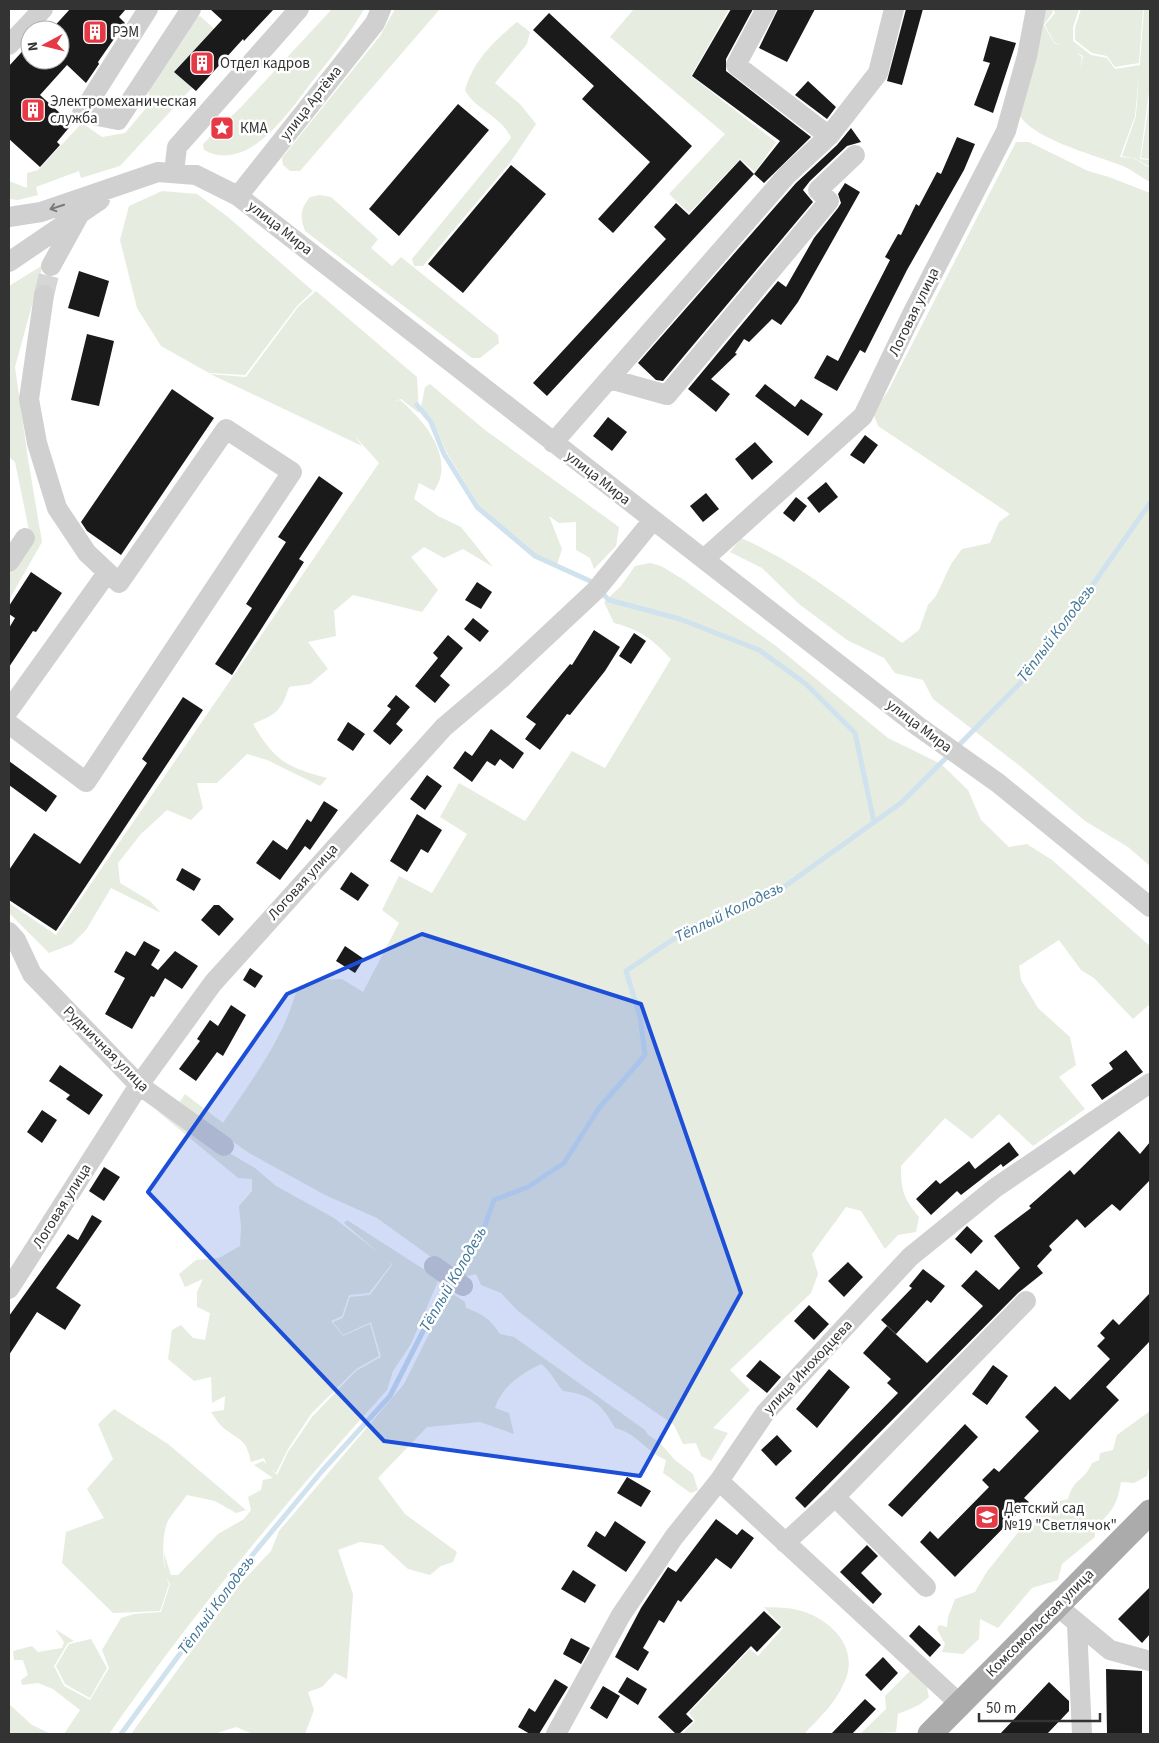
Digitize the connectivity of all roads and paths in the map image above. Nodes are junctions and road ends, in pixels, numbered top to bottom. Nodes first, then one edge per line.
1 (43, 9) edge
2 (148, 9) edge
3 (191, 9) edge
4 (298, 9) edge
5 (380, 9) edge
6 (766, 9) edge
7 (894, 9) edge
8 (1036, 9) edge
9 (9, 45) edge
10 (829, 136) junction
11 (855, 155) dead end
12 (174, 172) junction
13 (120, 186) junction
14 (238, 196) junction
15 (81, 213) junction
16 (9, 216) edge
17 (9, 262) edge
18 (51, 266) tunnel mouth
19 (44, 295) tunnel mouth
20 (610, 379) junction
21 (553, 443) junction
22 (653, 520) junction
23 (25, 538) dead end
24 (704, 559) junction
25 (9, 562) edge
26 (107, 573) junction
27 (9, 710) edge
28 (9, 724) edge
29 (1150, 907) edge
30 (9, 932) edge
31 (1150, 1083) edge
32 (139, 1085) junction
33 (224, 1146) dead end
34 (434, 1266) dead end
35 (463, 1286) dead end
36 (9, 1289) edge
37 (1026, 1301) dead end
38 (719, 1481) junction
39 (835, 1497) junction
40 (1150, 1512) edge
41 (785, 1543) junction
42 (926, 1587) dead end
43 (1057, 1606) junction
44 (1077, 1625) junction
45 (1150, 1661) edge
46 (960, 1704) junction
47 (556, 1734) edge
48 (930, 1734) edge
49 (1082, 1734) edge

1 - 9 street
2 - 3 street
4 - 12 street
5 - 14 street, улица Артёма
6 - 10 street
7 - 10 street
8 - 24 street, Логовая улица
10 - 20 street
11 - 20 street
12 - 13 street, улица Мира
12 - 14 street, улица Мира
13 - 15 street
13 -> 16 street, улица Мира
14 - 21 street, улица Мира
15 - 17 street
15 - 18 street
19 - 26 street
20 - 21 street
21 - 22 street, улица Мира
22 - 24 street, улица Мира
22 - 32 street, Логовая улица
23 - 25 street
24 - 29 street, улица Мира
26 - 27 street
26 - 28 street
30 - 32 street, Рудничная улица
31 - 38 street, улица Иноходцева
32 - 33 street, Рудничная улица
32 - 36 street, Логовая улица
34 - 35 street
37 - 39 street
38 - 41 street
38 - 47 street, улица Иноходцева
39 - 41 street
39 - 42 street
40 - 43 main road, Комсомольская улица
41 - 46 street
43 - 44 street
43 - 46 main road, Комсомольская улица
44 - 45 street
44 - 49 street
46 - 48 main road, Комсомольская улица

